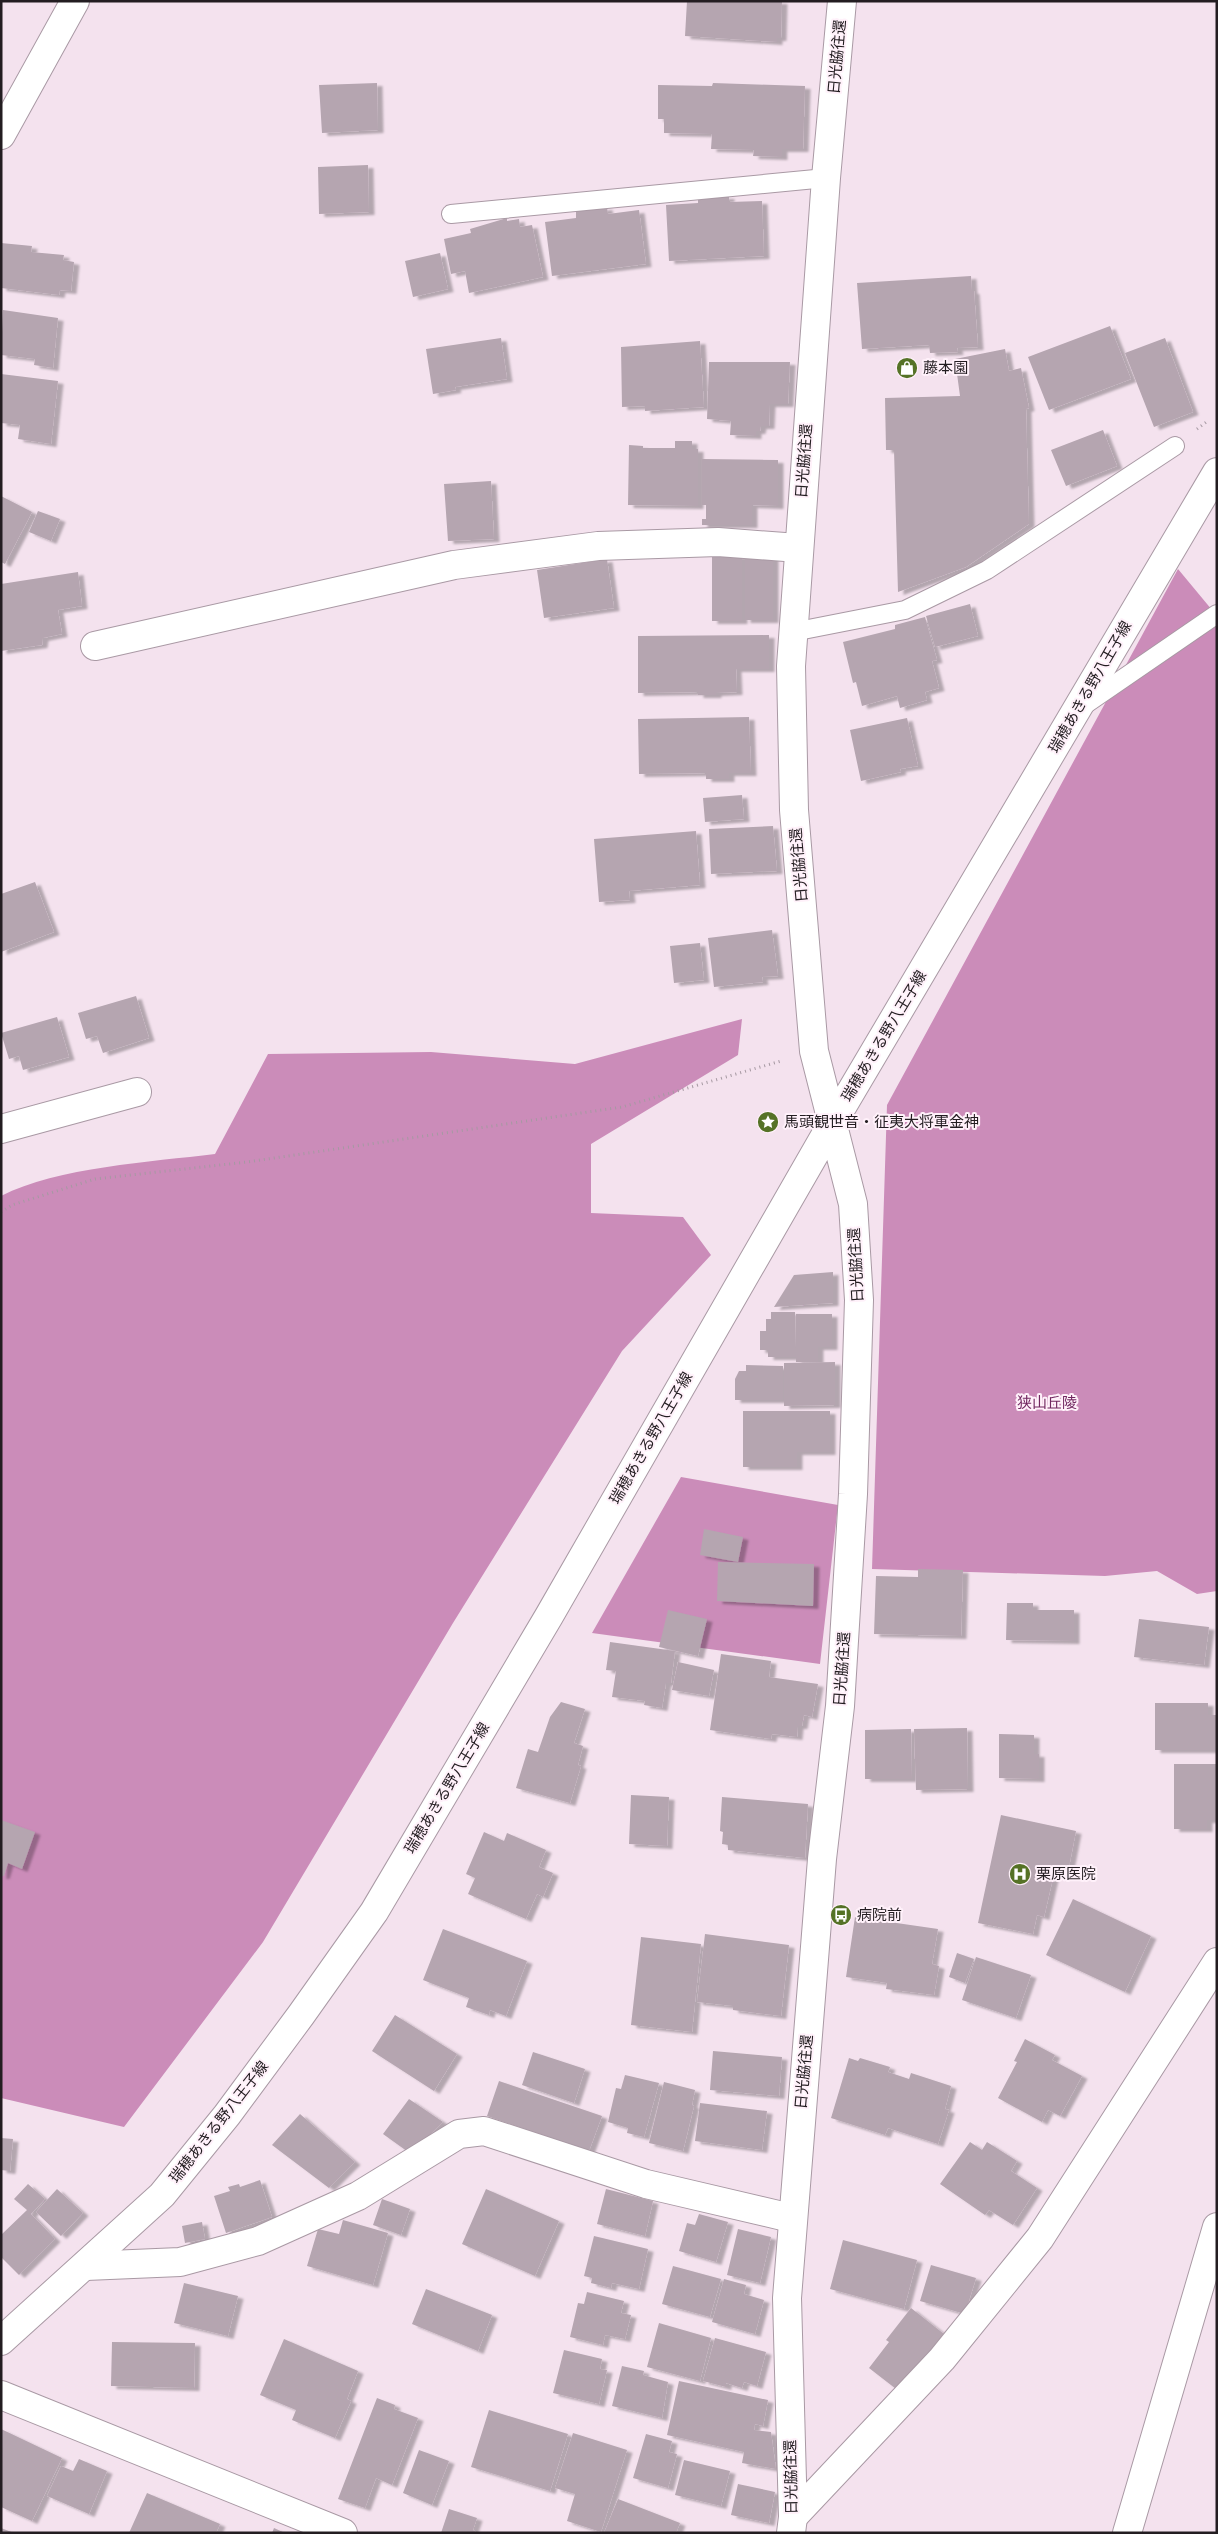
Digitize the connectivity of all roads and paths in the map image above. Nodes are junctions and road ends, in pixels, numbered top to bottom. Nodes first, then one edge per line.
1 (75, 1) edge
2 (842, 1) edge
3 (1, 135) edge
4 (826, 178) junction
5 (451, 214) dead end
6 (1175, 446) dead end
7 (1217, 472) edge
8 (798, 548) junction
9 (1217, 614) edge
10 (792, 632) junction
11 (95, 646) dead end
12 (1076, 711) junction
13 (814, 1051) junction
14 (137, 1092) dead end
15 (834, 1122) junction
16 (1, 1129) edge
17 (1, 1212) edge
18 (1217, 1962) edge
19 (792, 2218) junction
20 (1217, 2227) edge
21 (86, 2266) junction
22 (1, 2342) edge
23 (1, 2395) edge
24 (792, 2525) edge
25 (343, 2533) edge
26 (1127, 2533) edge

1 - 3 street
2 - 4 street, 日光脇往還
4 - 5 lane
4 - 8 street, 日光脇往還
6 - 10 lane
7 - 12 street, 瑞穂あきる野八王子線
8 - 10 street, 日光脇往還
8 - 11 street
9 - 12 lane
10 - 13 street, 日光脇往還
12 - 15 street, 瑞穂あきる野八王子線
13 - 15 street, 日光脇往還
13 - 17 path
14 - 16 street
15 - 19 street, 日光脇往還
15 - 21 street, 瑞穂あきる野八王子線
18 - 24 street
19 - 21 street
19 - 24 street, 日光脇往還
20 - 26 street
21 - 22 street, 瑞穂あきる野八王子線
23 - 25 street

